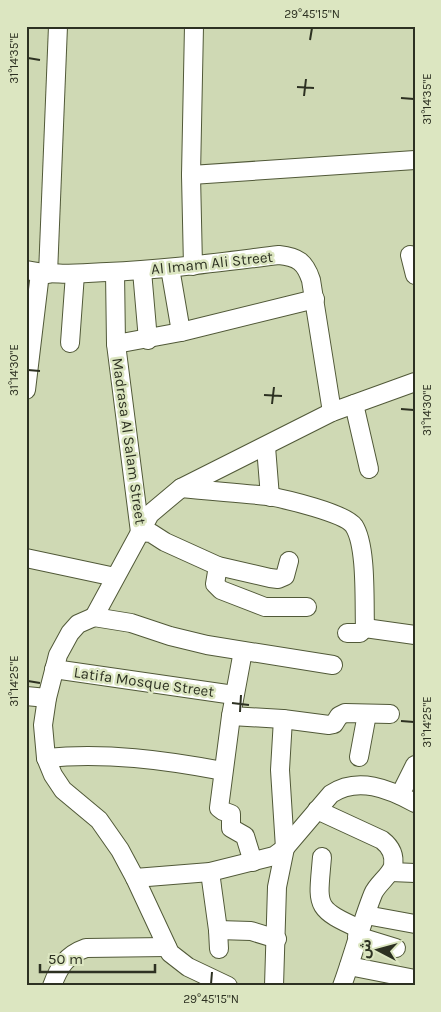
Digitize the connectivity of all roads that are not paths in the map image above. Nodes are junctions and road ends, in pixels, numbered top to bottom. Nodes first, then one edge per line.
1 (58, 26) edge
2 (194, 26) edge
3 (415, 160) edge
4 (191, 175) junction
5 (410, 255) dead end
6 (194, 266) junction
7 (170, 268) junction
8 (142, 270) junction
9 (38, 272) edge
10 (115, 272) junction
11 (75, 274) junction
12 (415, 275) edge
13 (315, 299) junction
14 (180, 332) junction
15 (148, 340) junction
16 (70, 343) dead end
17 (116, 344) junction
18 (415, 382) edge
19 (26, 390) edge
20 (354, 404) junction
21 (332, 412) junction
22 (266, 447) junction
23 (369, 469) dead end
24 (181, 488) junction
25 (270, 497) junction
26 (140, 532) junction
27 (26, 558) edge
28 (289, 561) dead end
29 (218, 566) junction
30 (115, 577) junction
31 (307, 607) dead end
32 (94, 617) junction
33 (365, 628) junction
34 (347, 633) dead end
35 (415, 635) edge
36 (243, 651) junction
37 (334, 665) dead end
38 (54, 669) junction
39 (234, 695) junction
40 (26, 696) edge
41 (46, 698) junction
42 (367, 714) junction
43 (390, 714) dead end
44 (231, 716) junction
45 (283, 719) junction
46 (359, 757) dead end
47 (46, 758) junction
48 (415, 765) edge
49 (223, 771) junction
50 (407, 799) edge
51 (317, 810) junction
52 (285, 848) junction
53 (322, 857) dead end
54 (253, 862) junction
55 (210, 872) junction
56 (391, 872) junction
57 (415, 873) edge
58 (135, 878) junction
59 (415, 924) edge
60 (361, 926) junction
61 (218, 930) junction
62 (277, 939) junction
63 (167, 947) junction
64 (396, 948) dead end
65 (218, 949) dead end
66 (349, 966) junction
67 (415, 980) edge
68 (52, 986) edge
69 (228, 986) edge
70 (274, 986) edge
71 (342, 986) edge

1 - 9 street
2 - 4 street
3 - 4 street
4 - 6 street
5 - 12 street
6 - 7 street, Al Imam Ali Street
6 - 13 street, Al Imam Ali Street
7 - 8 street, Al Imam Ali Street
7 - 14 street
8 - 10 street, Al Imam Ali Street
8 - 15 street
9 - 11 street, Al Imam Ali Street
9 - 19 street
10 - 11 street, Al Imam Ali Street
10 - 17 street, Madrasa Al Salam Street
11 - 16 street
13 - 14 street
13 - 21 street, Al Imam Ali Street
14 - 15 street
15 - 17 street
17 - 26 street, Madrasa Al Salam Street
18 - 20 street
20 - 21 street
20 - 23 street
21 - 22 street
22 - 24 street
22 - 25 street
24 - 25 street
24 - 26 street
25 - 33 street
26 - 29 street, Madrasa Al Salam Street
26 - 30 street
27 - 30 street
28 - 29 street, Madrasa Al Salam Street
29 - 31 street
30 - 32 street
32 - 36 street
32 - 38 street
33 - 34 street
33 - 35 street
36 - 37 street
36 - 39 street
38 - 39 street, Latifa Mosque Street
38 - 41 street
39 - 44 street
40 - 41 street
41 - 47 street
42 - 43 street
42 - 45 street
42 - 46 street
44 - 45 street
44 - 49 street
45 - 52 street
47 - 49 street
47 - 58 street
48 - 50 street
49 - 54 street
50 - 51 street
51 - 52 street
51 - 56 street
52 - 54 street
52 - 62 street
53 - 60 street
54 - 55 street
55 - 58 street
55 - 61 street
56 - 57 street
56 - 60 street
58 - 63 street
59 - 60 street
60 - 64 street
60 - 66 street
61 - 62 street
61 - 65 street
62 - 70 street
63 - 68 street
63 - 69 street
66 - 67 street
66 - 71 street

